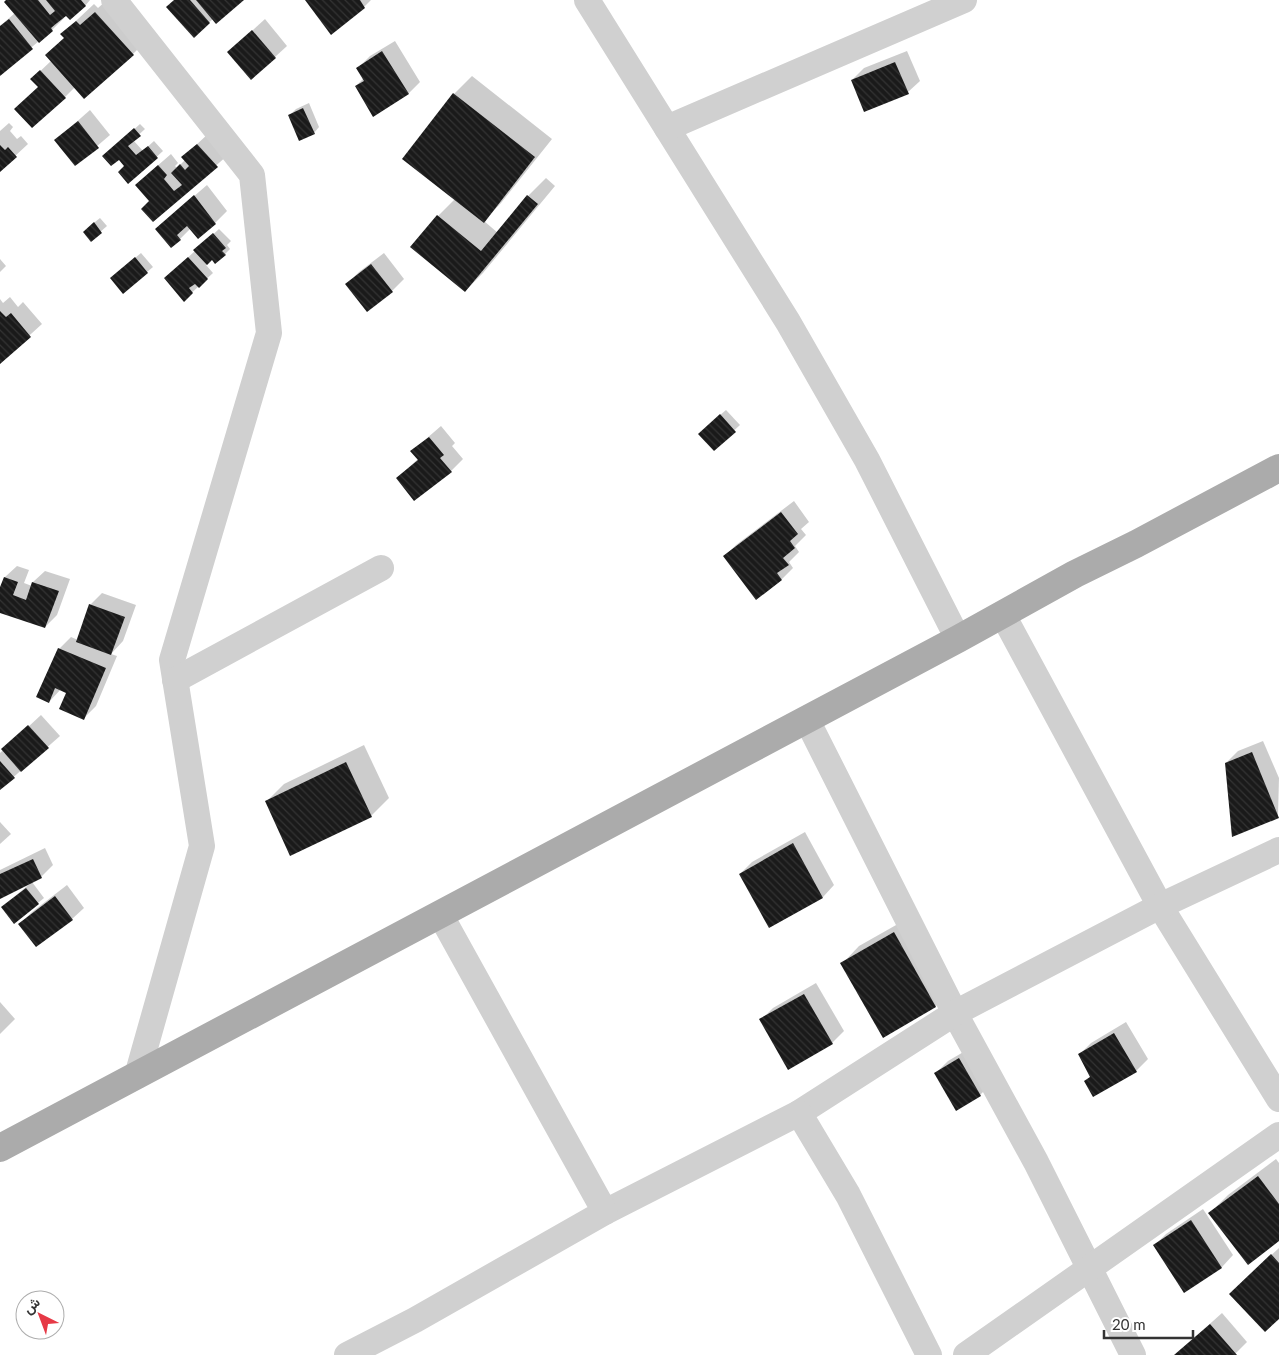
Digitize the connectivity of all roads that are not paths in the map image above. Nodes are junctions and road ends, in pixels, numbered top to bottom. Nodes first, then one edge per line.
1 (114, 0) edge
2 (587, 0) edge
3 (964, 0) edge
4 (667, 128) junction
5 (1279, 468) edge
6 (381, 568) dead end
7 (1003, 615) junction
8 (958, 639) junction
9 (175, 680) junction
10 (806, 720) junction
11 (1279, 850) edge
12 (1160, 906) junction
13 (440, 914) junction
14 (955, 1013) junction
15 (136, 1076) junction
16 (1279, 1100) edge
17 (799, 1113) junction
18 (1279, 1135) edge
19 (0, 1148) edge
20 (605, 1212) junction
21 (1090, 1268) junction
22 (347, 1355) edge
23 (929, 1355) edge
24 (966, 1355) edge
25 (1133, 1355) edge

1 - 9 street
2 - 4 street
3 - 4 street
4 - 8 street
5 - 7 main road
6 - 9 street
7 - 8 main road
7 - 12 street
8 - 10 main road
9 - 15 street
10 - 13 main road
10 - 14 street
11 - 12 street
12 - 14 street
12 - 16 street
13 - 15 main road
13 - 20 street
14 - 17 street
14 - 21 street
15 - 19 main road
17 - 20 street
17 - 23 street
18 - 21 street
20 - 22 street
21 - 24 street
21 - 25 street

